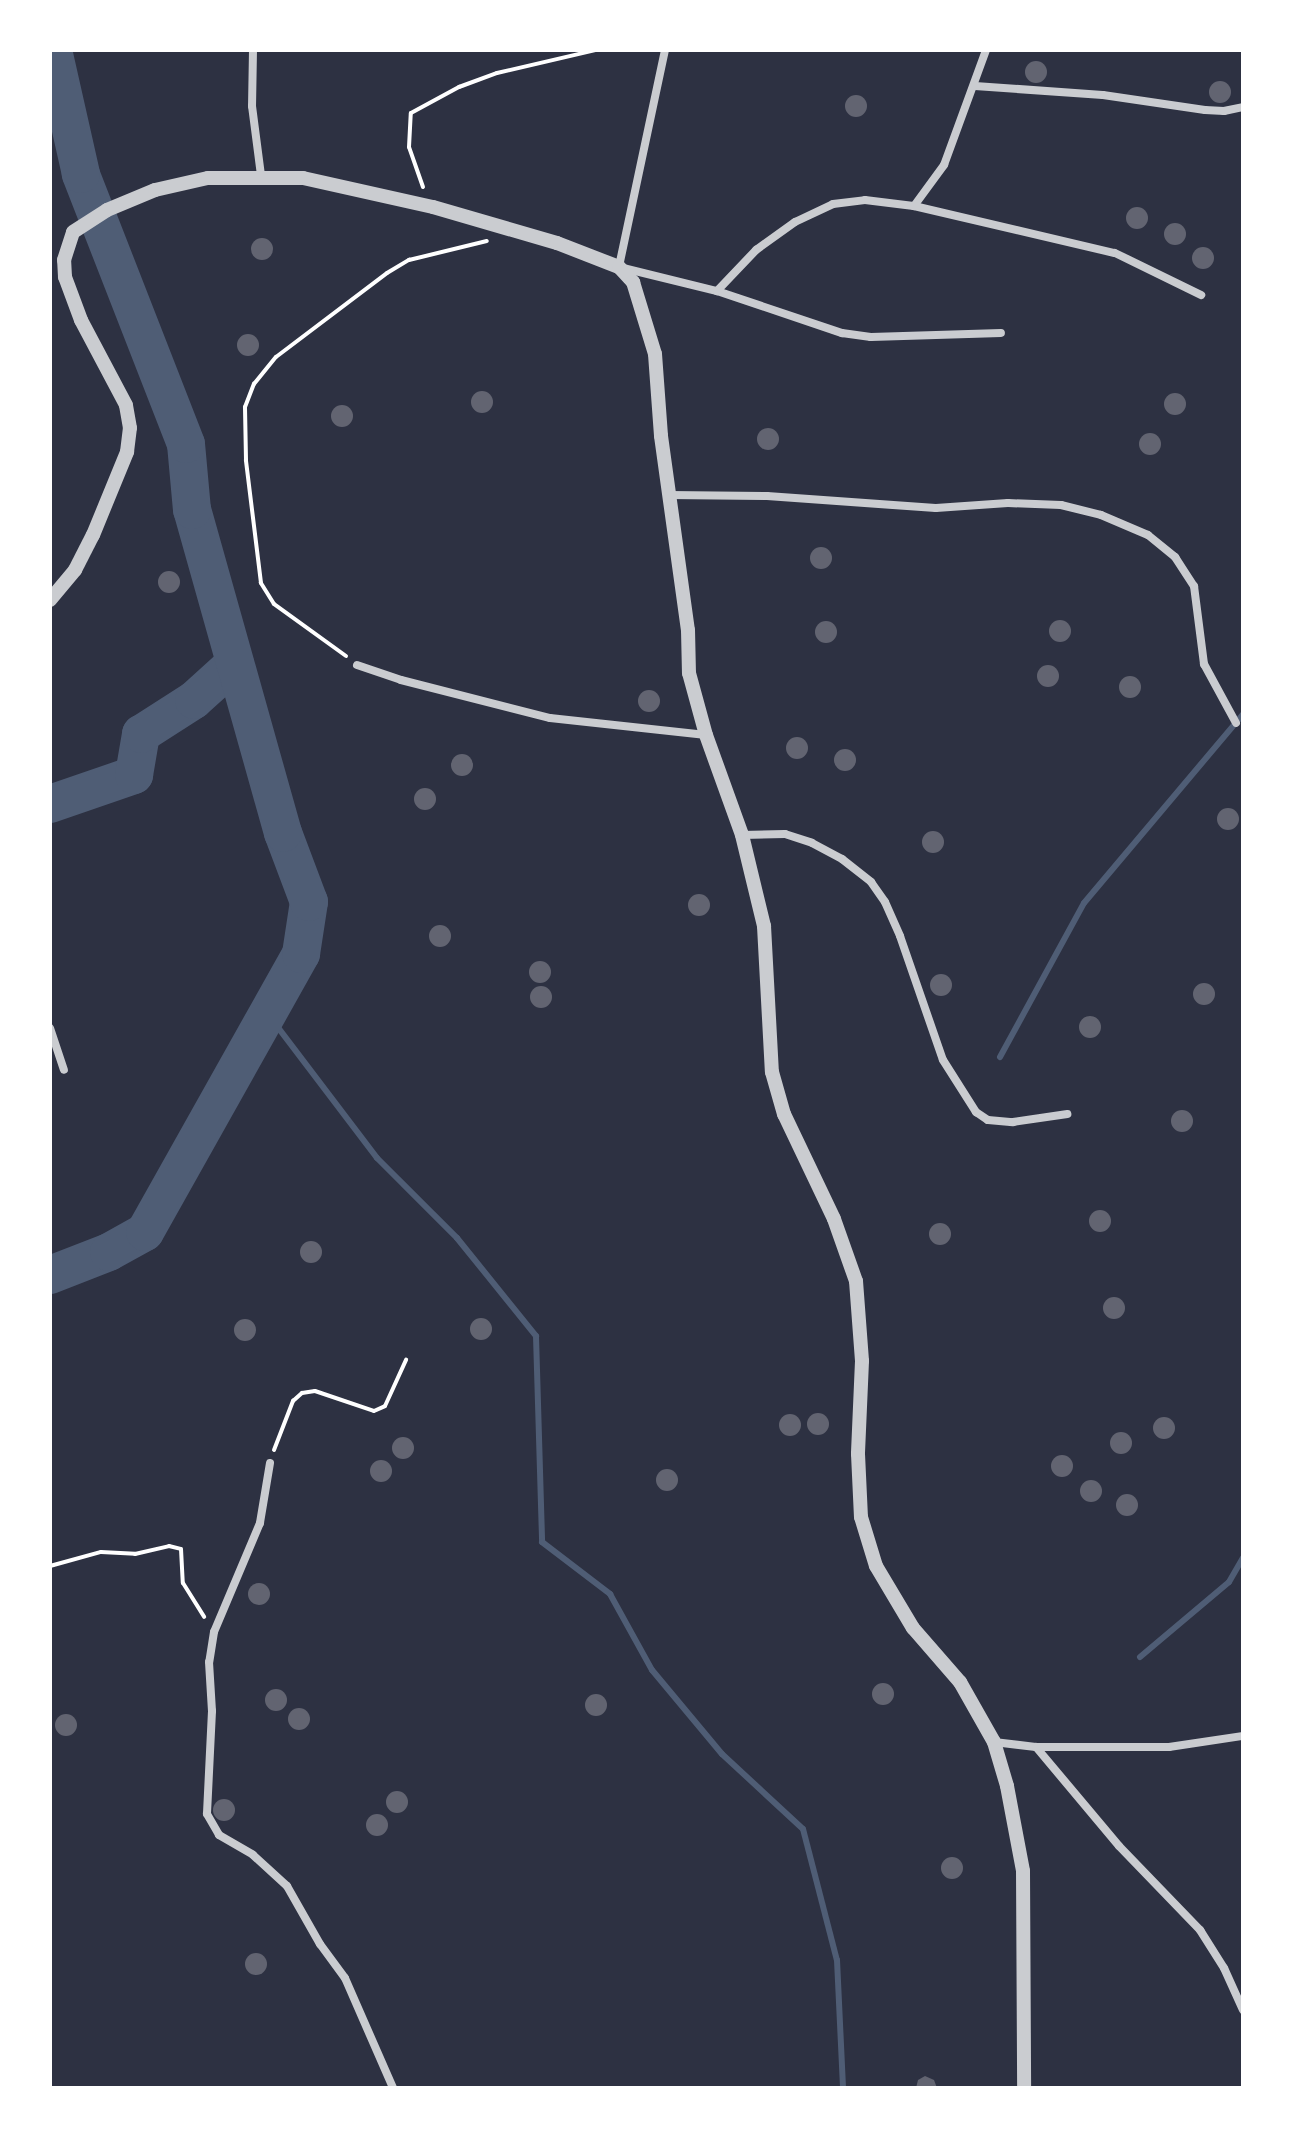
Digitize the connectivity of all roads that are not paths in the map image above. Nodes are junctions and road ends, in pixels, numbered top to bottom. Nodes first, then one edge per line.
1 (253, 50) edge
2 (665, 50) edge
3 (986, 50) edge
4 (975, 86) junction
5 (1243, 107) edge
6 (261, 175) junction
7 (914, 206) junction
8 (619, 267) junction
9 (717, 291) junction
10 (1201, 295) dead end
11 (1001, 333) dead end
12 (668, 495) junction
13 (50, 600) edge
14 (357, 665) road end
15 (1236, 723) dead end
16 (706, 735) junction
17 (742, 835) junction
18 (50, 1028) edge
19 (64, 1070) dead end
20 (1067, 1114) dead end
21 (270, 1463) road end
22 (1243, 1736) edge
23 (994, 1742) junction
24 (1036, 1747) junction
25 (1243, 2010) edge
26 (393, 2088) edge
27 (1024, 2088) edge

1 - 6 street
2 - 8 street
3 - 4 street
4 - 5 street
4 - 7 street
6 - 8 street
6 - 13 street
7 - 9 street
7 - 10 street
8 - 9 street
8 - 12 street
9 - 11 street
12 - 15 street
12 - 16 street
14 - 16 street
16 - 17 street
17 - 20 street
17 - 23 street
18 - 19 street
21 - 26 street
22 - 24 street
23 - 24 street
23 - 27 street
24 - 25 street

